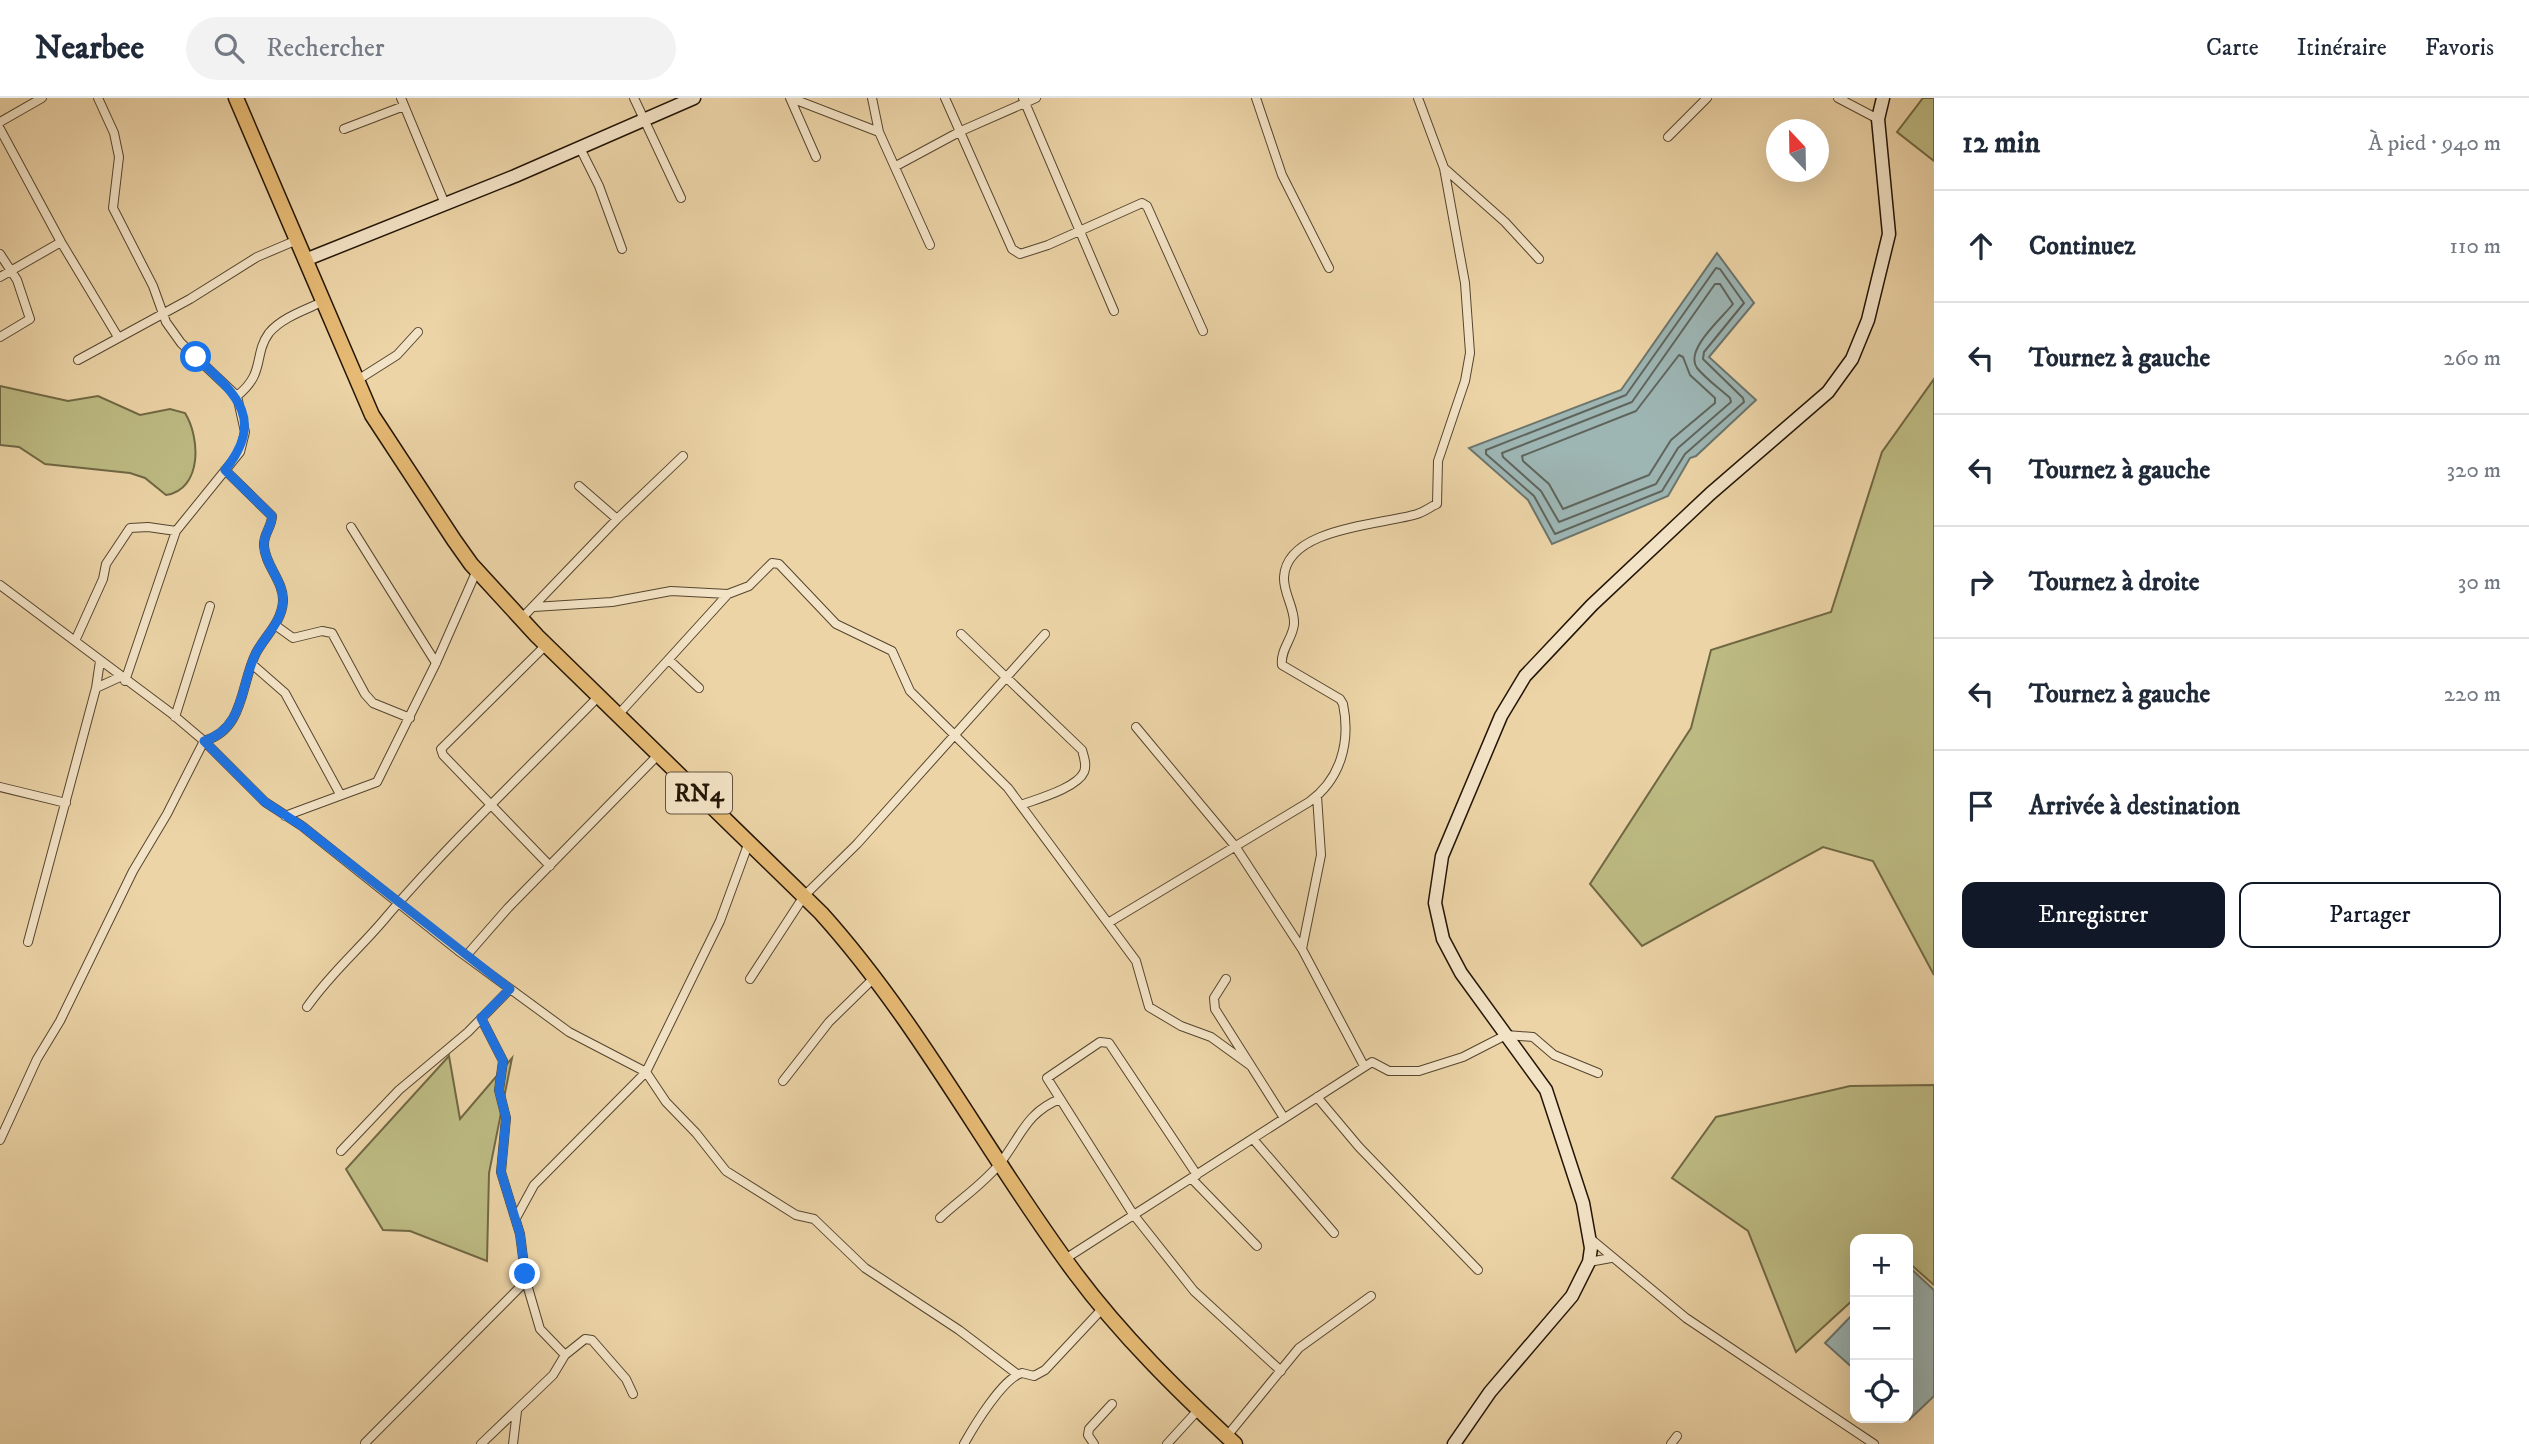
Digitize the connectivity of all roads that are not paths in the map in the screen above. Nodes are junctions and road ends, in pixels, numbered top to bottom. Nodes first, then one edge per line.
1 (42, 98) edge
2 (98, 98) edge
3 (236, 98) edge
4 (634, 98) edge
5 (694, 98) edge
6 (791, 98) edge
7 (872, 98) edge
8 (945, 98) edge
9 (1036, 98) edge
10 (1256, 98) edge
11 (1418, 98) edge
12 (1707, 98) edge
13 (1838, 98) edge
14 (1883, 98) edge
15 (1024, 100) edge
16 (403, 102) edge
17 (644, 120) junction
18 (1878, 120) junction
19 (0, 122) edge
20 (0, 129) edge
21 (344, 129) dead end
22 (961, 131) junction
23 (880, 132) junction
24 (1668, 137) dead end
25 (580, 148) junction
26 (817, 157) dead end
27 (896, 166) junction
28 (1444, 169) junction
29 (681, 198) dead end
30 (445, 204) junction
31 (1080, 230) junction
32 (297, 240) junction
33 (61, 242) junction
34 (930, 245) dead end
35 (622, 249) dead end
36 (0, 254) edge
37 (305, 260) junction
38 (1539, 260) dead end
39 (1329, 268) dead end
40 (9, 270) junction
41 (0, 276) edge
42 (322, 302) junction
43 (1114, 311) dead end
44 (163, 312) junction
45 (1203, 331) dead end
46 (418, 332) dead end
47 (0, 337) edge
48 (118, 337) junction
49 (78, 360) dead end
50 (356, 381) junction
51 (237, 396) junction
52 (683, 456) dead end
53 (225, 470) junction
54 (579, 486) dead end
55 (617, 519) junction
56 (351, 527) dead end
57 (176, 531) junction
58 (477, 570) junction
59 (0, 585) edge
60 (728, 594) junction
61 (210, 606) dead end
62 (534, 607) junction
63 (521, 619) junction
64 (275, 625) junction
65 (961, 634) dead end
66 (1045, 634) dead end
67 (75, 641) junction
68 (546, 645) junction
69 (669, 660) junction
70 (100, 661) junction
71 (436, 663) junction
72 (253, 665) junction
73 (1008, 677) junction
74 (123, 679) junction
75 (96, 688) junction
76 (699, 688) dead end
77 (599, 696) junction
78 (618, 715) junction
79 (176, 717) junction
80 (410, 718) junction
81 (1136, 727) dead end
82 (954, 737) junction
83 (204, 741) junction
84 (659, 754) junction
85 (0, 787) edge
86 (340, 794) junction
87 (1317, 796) junction
88 (66, 803) junction
89 (1021, 805) junction
90 (491, 807) junction
91 (285, 816) junction
92 (749, 842) junction
93 (1235, 846) junction
94 (550, 866) junction
95 (804, 896) junction
96 (399, 901) junction
97 (1108, 923) junction
98 (28, 942) dead end
99 (1302, 949) junction
100 (466, 956) junction
101 (874, 977) junction
102 (750, 979) dead end
103 (1226, 979) dead end
104 (510, 989) junction
105 (307, 1007) dead end
106 (481, 1018) junction
107 (1506, 1035) junction
108 (1251, 1066) junction
109 (1364, 1066) junction
110 (646, 1072) junction
111 (1598, 1073) dead end
112 (783, 1081) dead end
113 (1317, 1097) junction
114 (1060, 1099) junction
115 (1284, 1118) junction
116 (1253, 1139) junction
117 (0, 1140) edge
118 (341, 1151) dead end
119 (1001, 1163) junction
120 (1195, 1177) junction
121 (1133, 1214) junction
122 (516, 1218) junction
123 (940, 1218) dead end
124 (1334, 1233) dead end
125 (1591, 1239) junction
126 (1257, 1247) dead end
127 (1611, 1258) junction
128 (1065, 1259) junction
129 (1588, 1262) junction
130 (1478, 1270) dead end
131 (526, 1281) junction
132 (1371, 1296) dead end
133 (1103, 1308) junction
134 (565, 1355) junction
135 (1281, 1371) junction
136 (1017, 1374) junction
137 (633, 1394) dead end
138 (1112, 1404) dead end
139 (1199, 1409) junction
140 (517, 1411) junction
141 (1677, 1436) dead end
142 (1231, 1440) edge
143 (365, 1443) edge
144 (481, 1444) edge
145 (513, 1444) edge
146 (964, 1444) edge
147 (1094, 1444) edge
148 (1167, 1444) edge
149 (1454, 1444) edge
150 (1671, 1444) edge
151 (1874, 1444) edge

1 - 19 street
2 - 44 street
3 - 32 highway, RN4
4 - 17 street
5 - 17 street
6 - 23 street
6 - 26 street
7 - 23 street
8 - 22 street
9 - 15 street
10 - 39 street
11 - 28 street
12 - 24 street
13 - 18 street
14 - 18 street
15 - 22 street
15 - 31 street
16 - 21 street
16 - 30 street
17 - 25 street
17 - 29 street
18 - 107 street
20 - 33 street
22 - 27 street
22 - 31 street
23 - 27 street
25 - 30 street
25 - 35 street
27 - 34 street
28 - 38 street
28 - 87 street
30 - 37 street
31 - 43 street
31 - 45 street
32 - 37 highway, RN4
32 - 44 street
33 - 40 street
33 - 48 street
36 - 40 street
37 - 42 highway, RN4
40 - 41 street
40 - 47 street
42 - 50 highway, RN4
42 - 51 street
44 - 48 street
44 - 51 street
46 - 50 street
48 - 49 street
50 - 58 highway, RN4
51 - 53 street
52 - 55 street
53 - 57 street
53 - 64 street
54 - 55 street
55 - 62 street
56 - 71 street
57 - 67 street
57 - 74 street
58 - 63 highway, RN4
58 - 71 street
59 - 67 street
60 - 62 street
60 - 69 street
60 - 82 street
61 - 79 street
62 - 63 street
63 - 68 highway, RN4
64 - 72 street
64 - 80 street
65 - 73 street
66 - 73 street
67 - 70 street
68 - 77 highway, RN4
68 - 90 street
69 - 76 street
69 - 78 street
70 - 74 street
70 - 75 street
71 - 80 street
72 - 83 street
72 - 86 street
73 - 82 street
73 - 89 street
74 - 75 street
74 - 79 street
75 - 88 street
77 - 78 highway, RN4
77 - 90 street
78 - 84 highway, RN4
79 - 83 street
80 - 86 street
81 - 93 street
82 - 89 street
82 - 95 street
83 - 91 street
83 - 117 street
84 - 92 highway, RN4
84 - 94 street
85 - 88 street
86 - 91 street
87 - 93 street
87 - 99 street
88 - 98 street
89 - 97 street
90 - 94 street
90 - 96 street
91 - 96 street
92 - 95 highway, RN4
92 - 110 street
93 - 97 street
93 - 99 street
94 - 100 street
95 - 101 highway, RN4
95 - 102 street
96 - 100 street
96 - 105 street
97 - 108 street
99 - 109 street
100 - 104 street
101 - 112 street
101 - 119 highway, RN4
103 - 108 street
104 - 106 street
104 - 110 street
106 - 118 street
106 - 122 street
107 - 109 street
107 - 111 street
107 - 125 street
108 - 115 street
109 - 113 street
110 - 122 street
110 - 136 street
113 - 115 street
113 - 130 street
114 - 119 street
114 - 120 street
114 - 121 street
115 - 116 street
116 - 120 street
116 - 124 street
119 - 123 street
119 - 128 highway, RN4
120 - 121 street
120 - 126 street
121 - 128 street
121 - 135 street
122 - 131 street
125 - 127 street
125 - 129 street
127 - 129 street
127 - 151 street
128 - 133 highway, RN4
129 - 149 street
131 - 134 street
131 - 143 street
132 - 135 street
133 - 136 street
133 - 139 highway, RN4
134 - 137 street
134 - 140 street
135 - 142 street
136 - 146 street
138 - 147 street
139 - 142 highway, RN4
139 - 148 street
140 - 144 street
140 - 145 street
141 - 150 street

